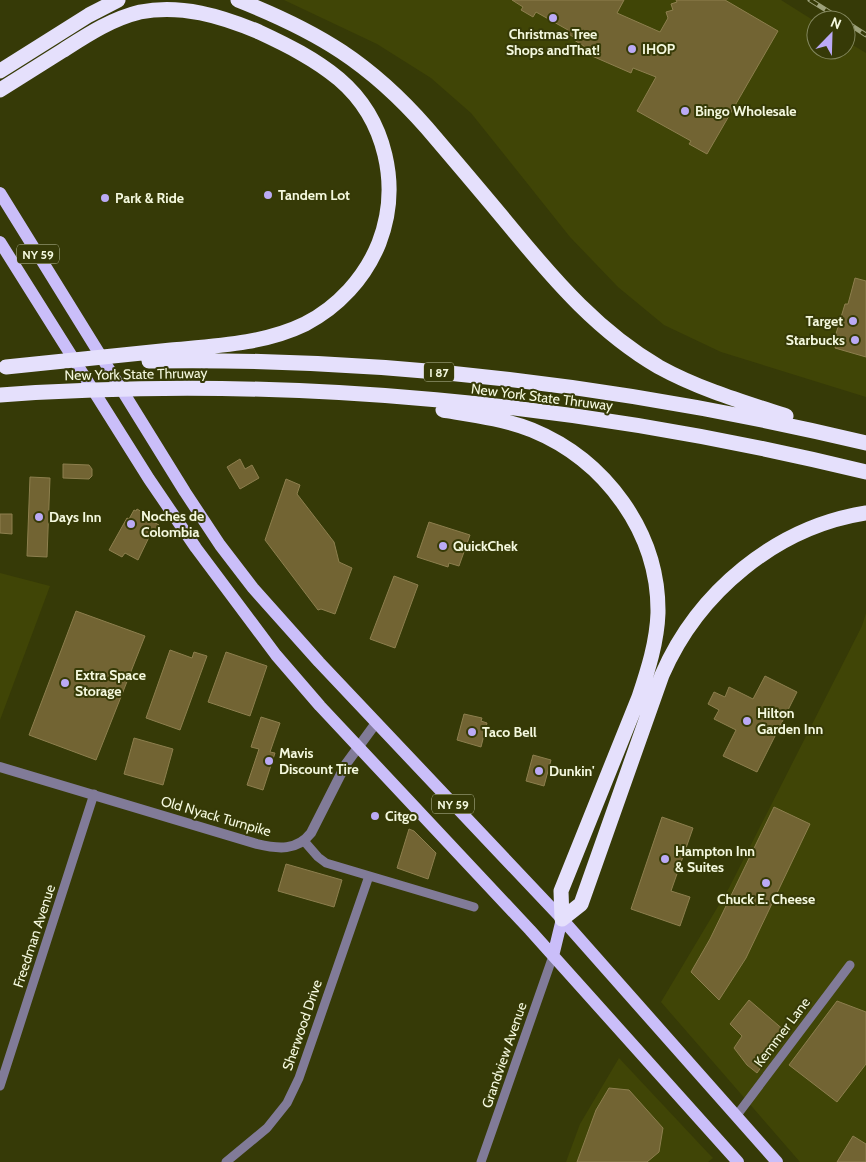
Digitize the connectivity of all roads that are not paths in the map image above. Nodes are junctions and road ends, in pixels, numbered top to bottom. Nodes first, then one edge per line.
1 (118, 0) edge
2 (238, 0) edge
3 (0, 71) edge
4 (0, 90) edge
5 (0, 193) edge
6 (0, 242) edge
7 (3, 367) edge
8 (361, 394) junction
9 (0, 395) edge
10 (866, 443) edge
11 (866, 472) edge
12 (866, 512) edge
13 (376, 723) junction
14 (358, 747) junction
15 (0, 767) edge
16 (94, 794) junction
17 (304, 841) junction
18 (369, 876) junction
19 (474, 906) dead end
20 (562, 919) junction
21 (553, 956) junction
22 (850, 965) dead end
23 (0, 1086) edge
24 (737, 1115) junction
25 (226, 1162) edge
26 (481, 1162) edge
27 (738, 1162) edge
28 (777, 1162) edge

1 - 3 highway
2 - 10 highway
4 - 7 highway
5 - 13 main road, NY 59
6 - 14 main road, NY 59
7 - 10 highway, New York State Thruway / I 87
8 - 9 highway, New York State Thruway / I 87
8 - 11 highway, New York State Thruway / I 87
8 - 20 highway
12 - 20 highway
13 - 14 street
13 - 20 main road, NY 59
14 - 17 street
14 - 21 main road, NY 59
15 - 16 street, Old Nyack Turnpike
16 - 17 street, Old Nyack Turnpike
16 - 23 street, Freedman Avenue
17 - 18 street
18 - 19 street
18 - 25 street, Sherwood Drive
20 - 21 main road
20 - 24 main road, NY 59
21 - 26 street, Grandview Avenue
21 - 27 main road, NY 59
22 - 24 street, Kemmer Lane
24 - 28 main road, NY 59

